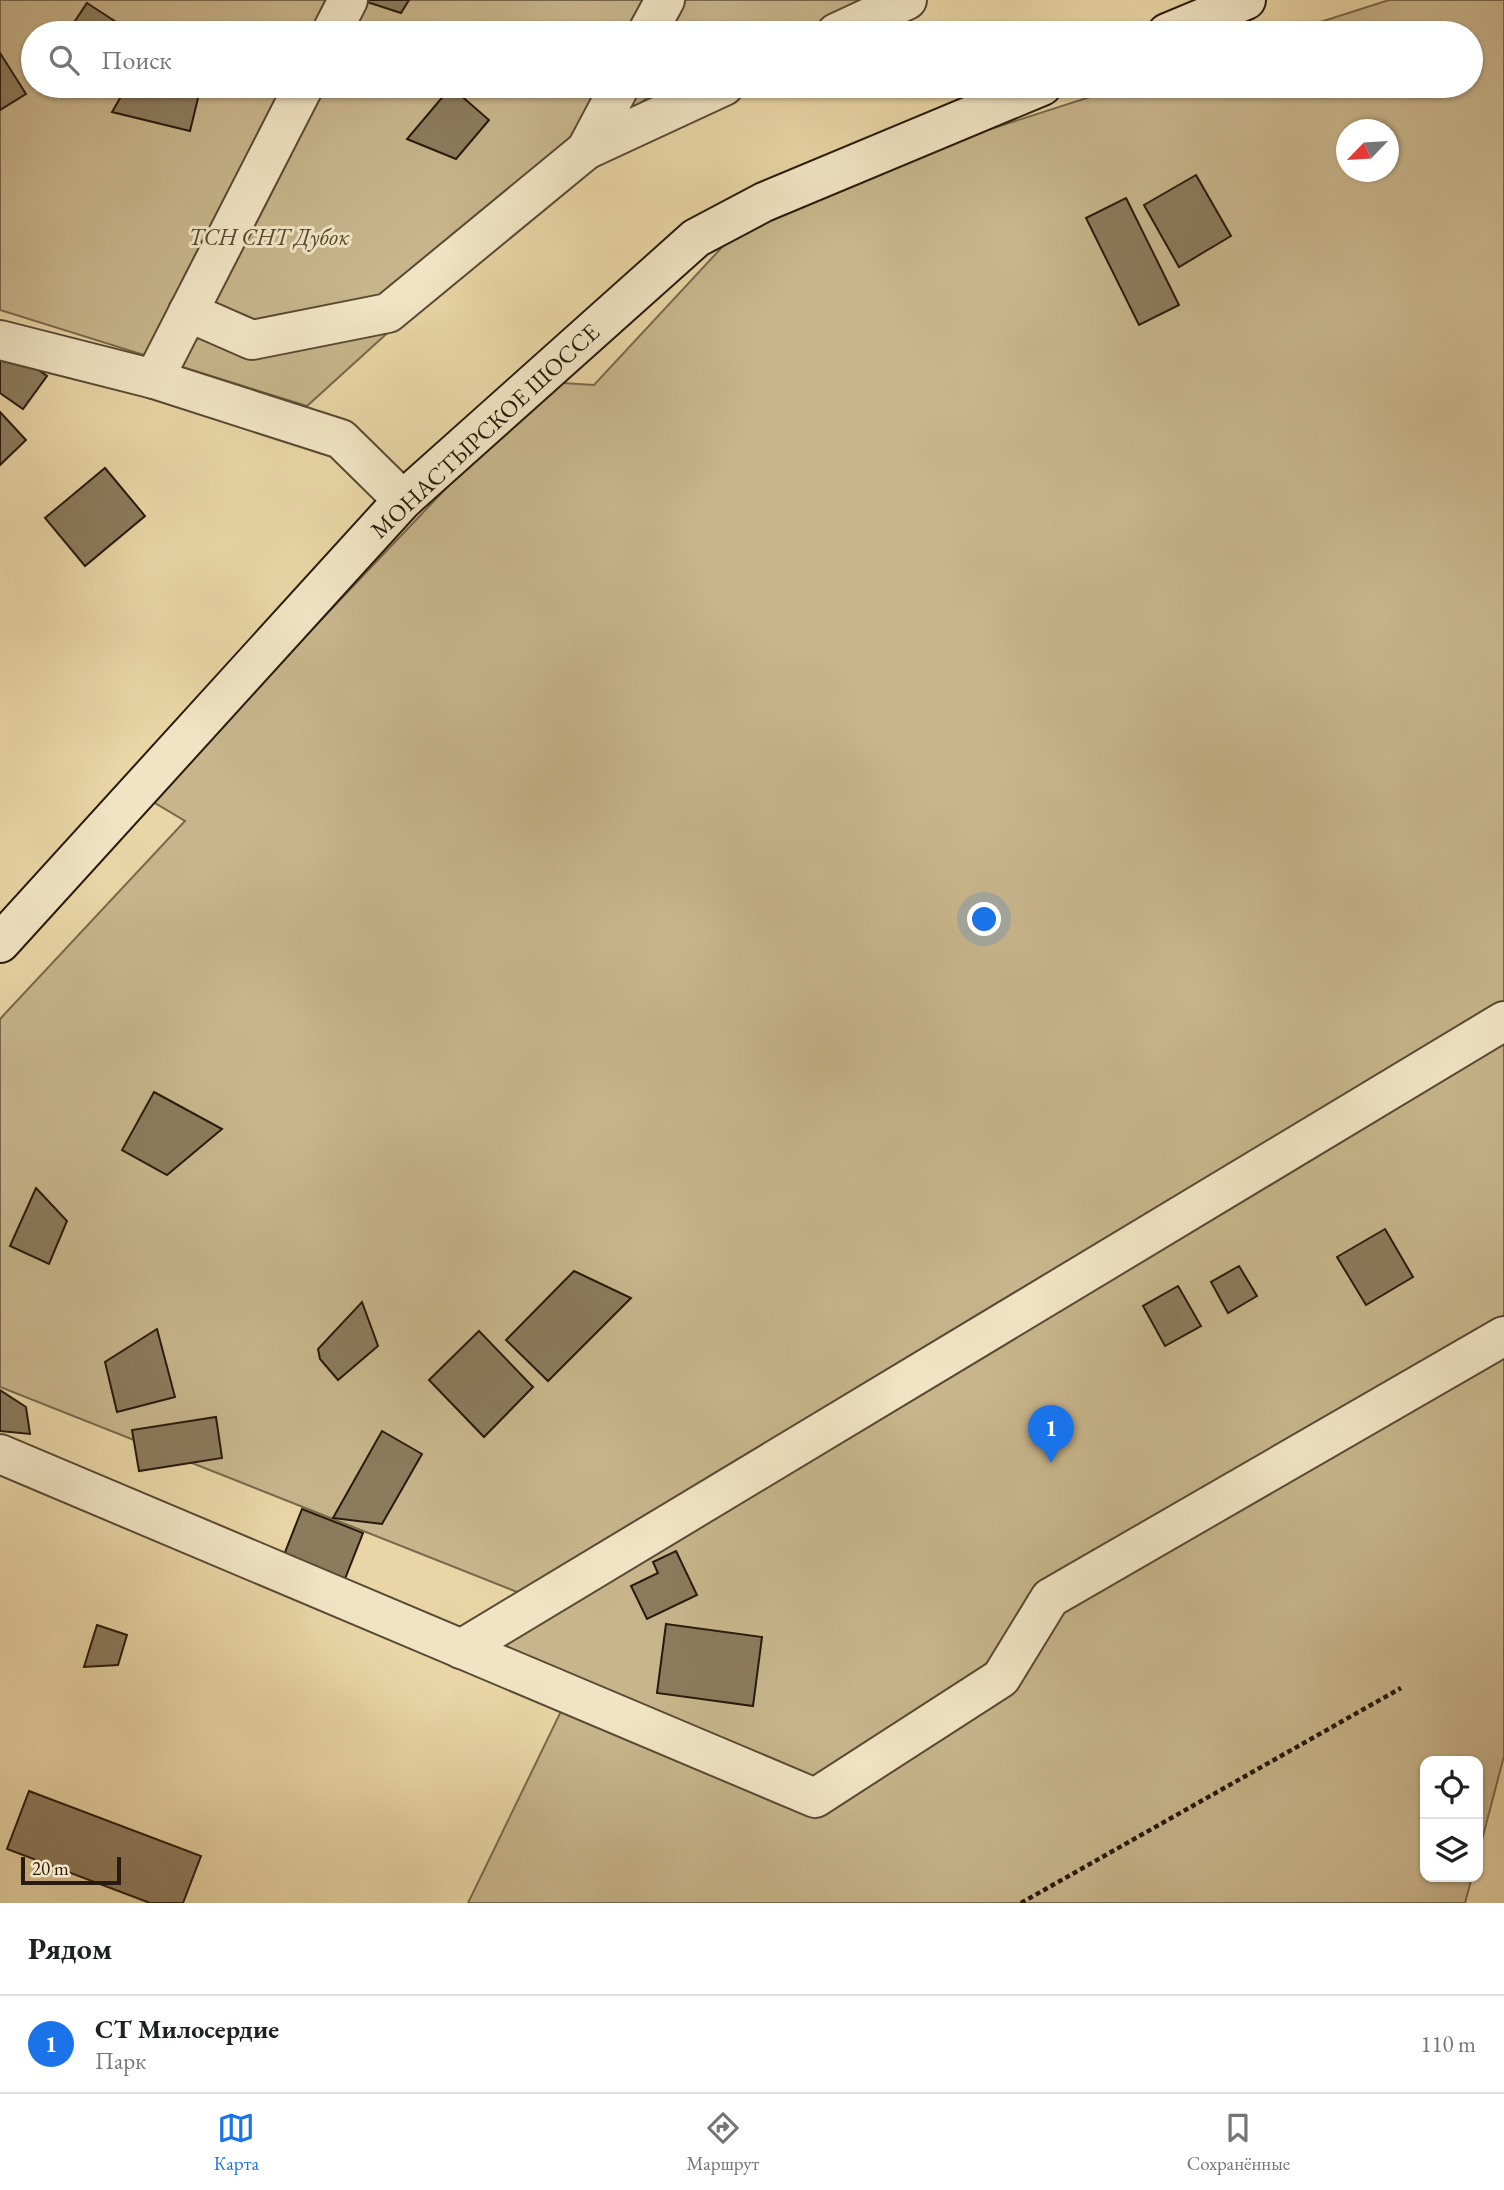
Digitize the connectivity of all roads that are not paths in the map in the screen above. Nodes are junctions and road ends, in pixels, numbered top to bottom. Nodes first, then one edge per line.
1 (348, 0) edge
2 (665, 0) edge
3 (908, 0) edge
4 (1246, 0) edge
5 (337, 21) edge
6 (654, 21) edge
7 (862, 21) edge
8 (1196, 21) edge
9 (298, 98) edge
10 (614, 98) edge
11 (698, 98) edge
12 (1013, 98) edge
13 (586, 150) junction
14 (188, 312) junction
15 (0, 340) edge
16 (154, 379) junction
17 (403, 500) junction
18 (0, 943) edge
19 (1504, 1021) edge
20 (1504, 1336) edge
21 (0, 1454) edge
22 (461, 1649) junction

1 - 5 street
2 - 6 street
3 - 7 street
4 - 8 street
9 - 14 street
10 - 13 street
11 - 13 street
12 - 17 street, МОНАСТЫРСКОЕ ШОССЕ
13 - 14 street
14 - 16 street
15 - 16 street
16 - 17 street
17 - 18 street, МОНАСТЫРСКОЕ ШОССЕ
19 - 22 street
20 - 22 street
21 - 22 street

